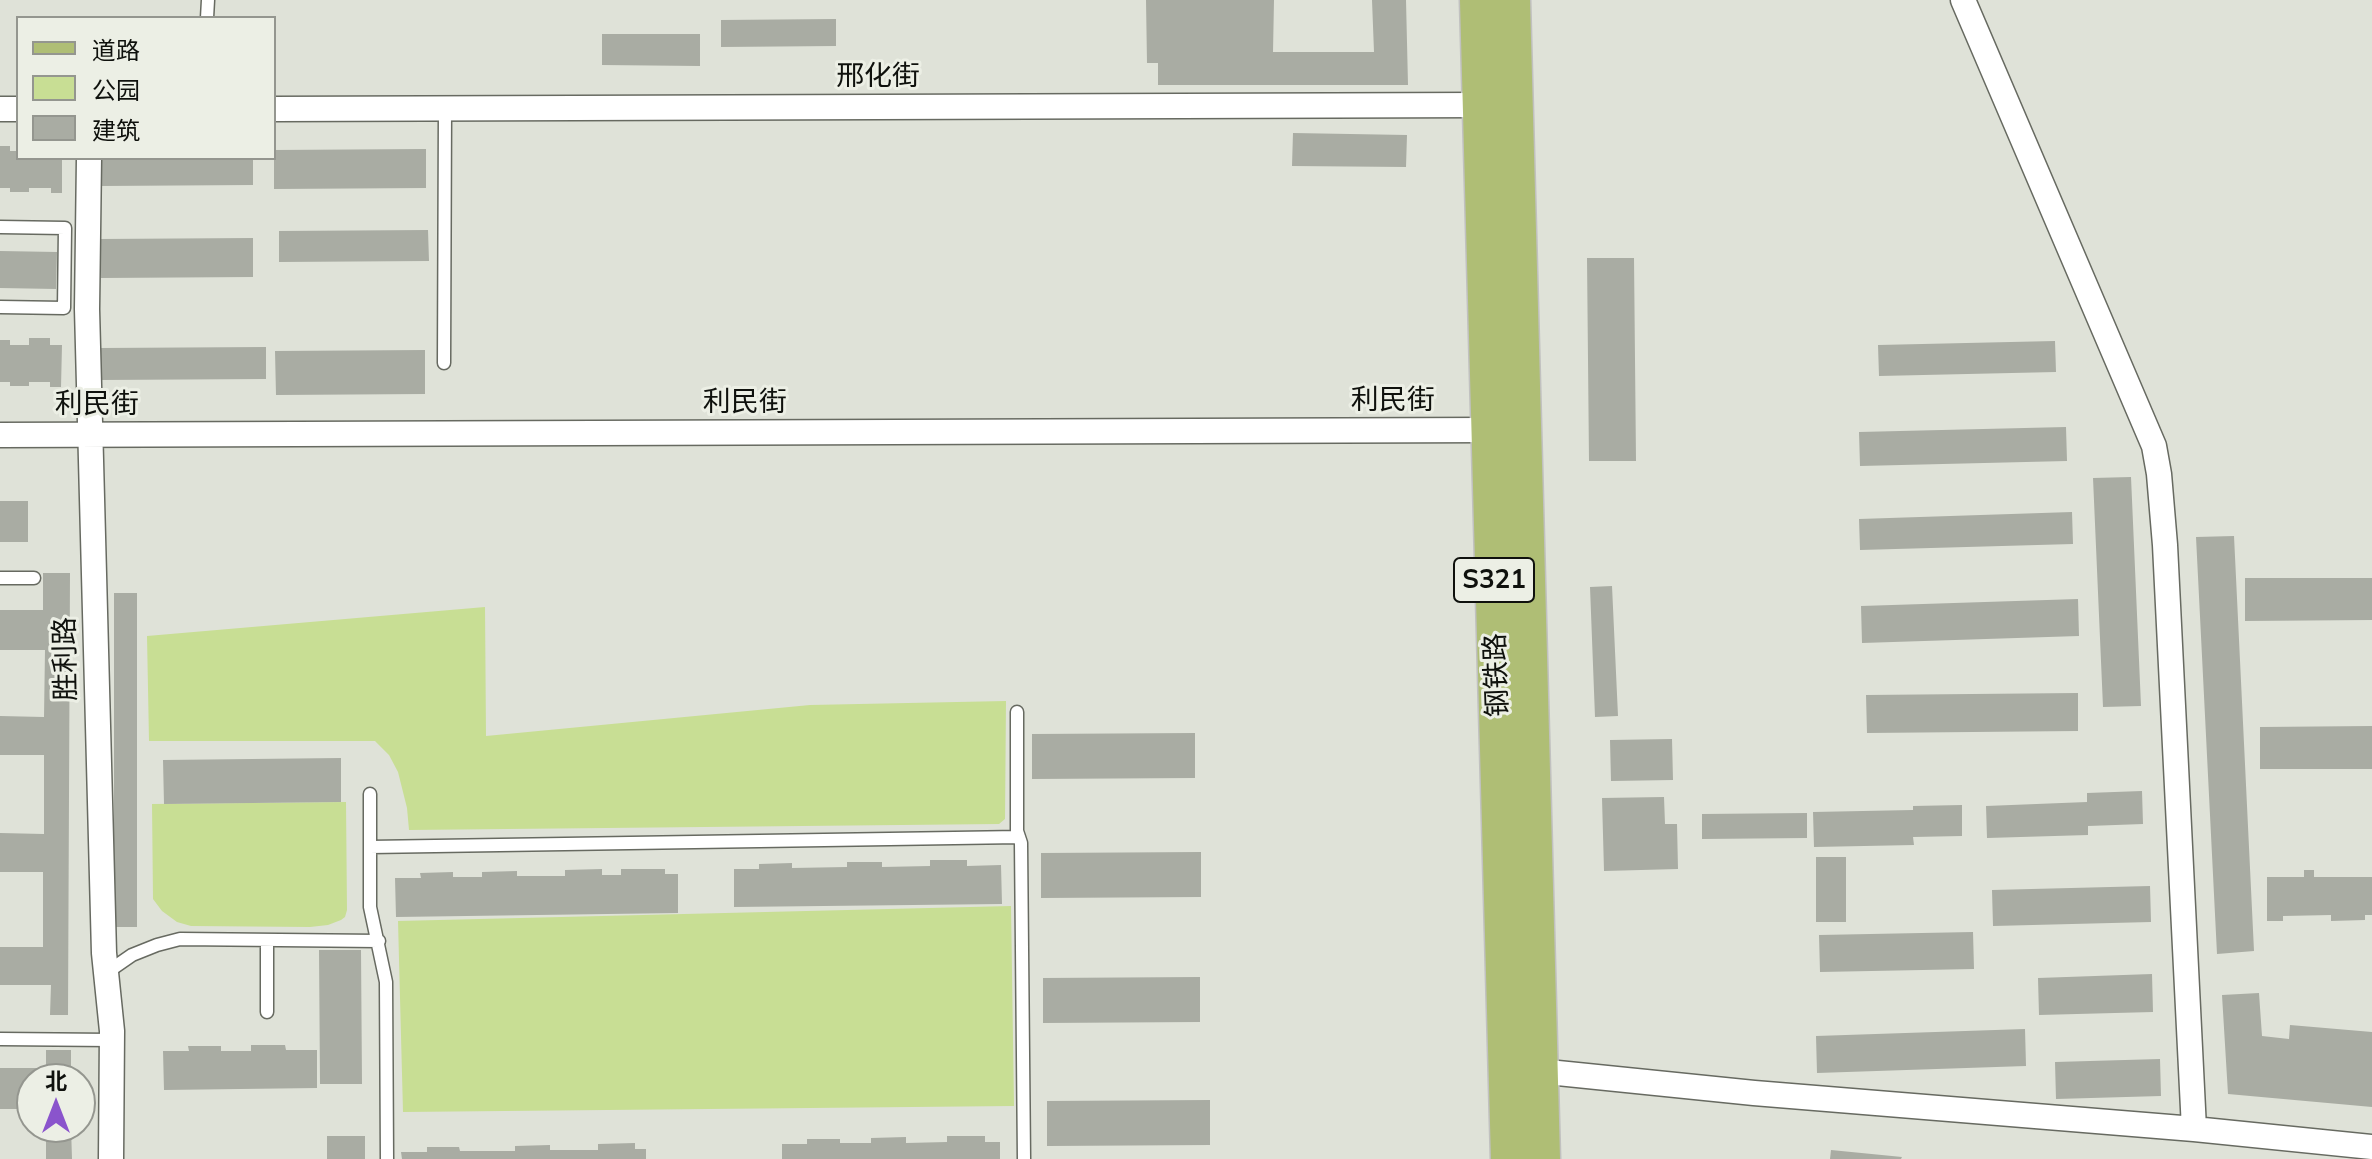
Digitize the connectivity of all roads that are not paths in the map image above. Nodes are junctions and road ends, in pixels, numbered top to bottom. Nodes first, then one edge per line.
1 (1479, 0) edge
2 (1511, 0) edge
3 (1963, 0) edge
4 (1482, 105) junction
5 (445, 108) junction
6 (276, 109) edge
7 (89, 160) edge
8 (0, 227) edge
9 (0, 307) edge
10 (444, 363) dead end
11 (1490, 430) junction
12 (0, 435) edge
13 (90, 435) junction
14 (0, 578) edge
15 (34, 578) dead end
16 (1017, 712) dead end
17 (370, 794) dead end
18 (1019, 837) junction
19 (370, 847) junction
20 (267, 940) junction
21 (379, 941) junction
22 (106, 973) junction
23 (267, 1012) dead end
24 (0, 1039) edge
25 (112, 1040) junction
26 (1538, 1071) junction
27 (2194, 1129) junction
28 (2372, 1147) edge
29 (111, 1159) edge
30 (387, 1159) edge
31 (1024, 1159) edge
32 (1510, 1159) edge
33 (1541, 1159) edge

1 - 4 main road, 钢铁路 / S321
2 - 26 main road, 钢铁路 / S321
3 - 27 street
4 - 5 street, 邢化街
4 - 11 main road, 钢铁路 / S321
5 - 6 street, 邢化街
5 - 10 lane
7 - 13 street, 胜利路
8 - 9 lane
11 - 13 street, 利民街
11 - 32 main road, 钢铁路 / S321
12 - 13 street, 利民街
13 - 22 street, 胜利路
14 - 15 lane
16 - 18 lane
17 - 19 lane
18 - 19 lane
18 - 31 lane
19 - 21 lane
20 - 21 lane
20 - 22 lane
20 - 23 lane
21 - 30 lane
22 - 25 street, 胜利路
24 - 25 lane
25 - 29 street, 胜利路
26 - 27 street
26 - 33 main road, 钢铁路 / S321
27 - 28 street

